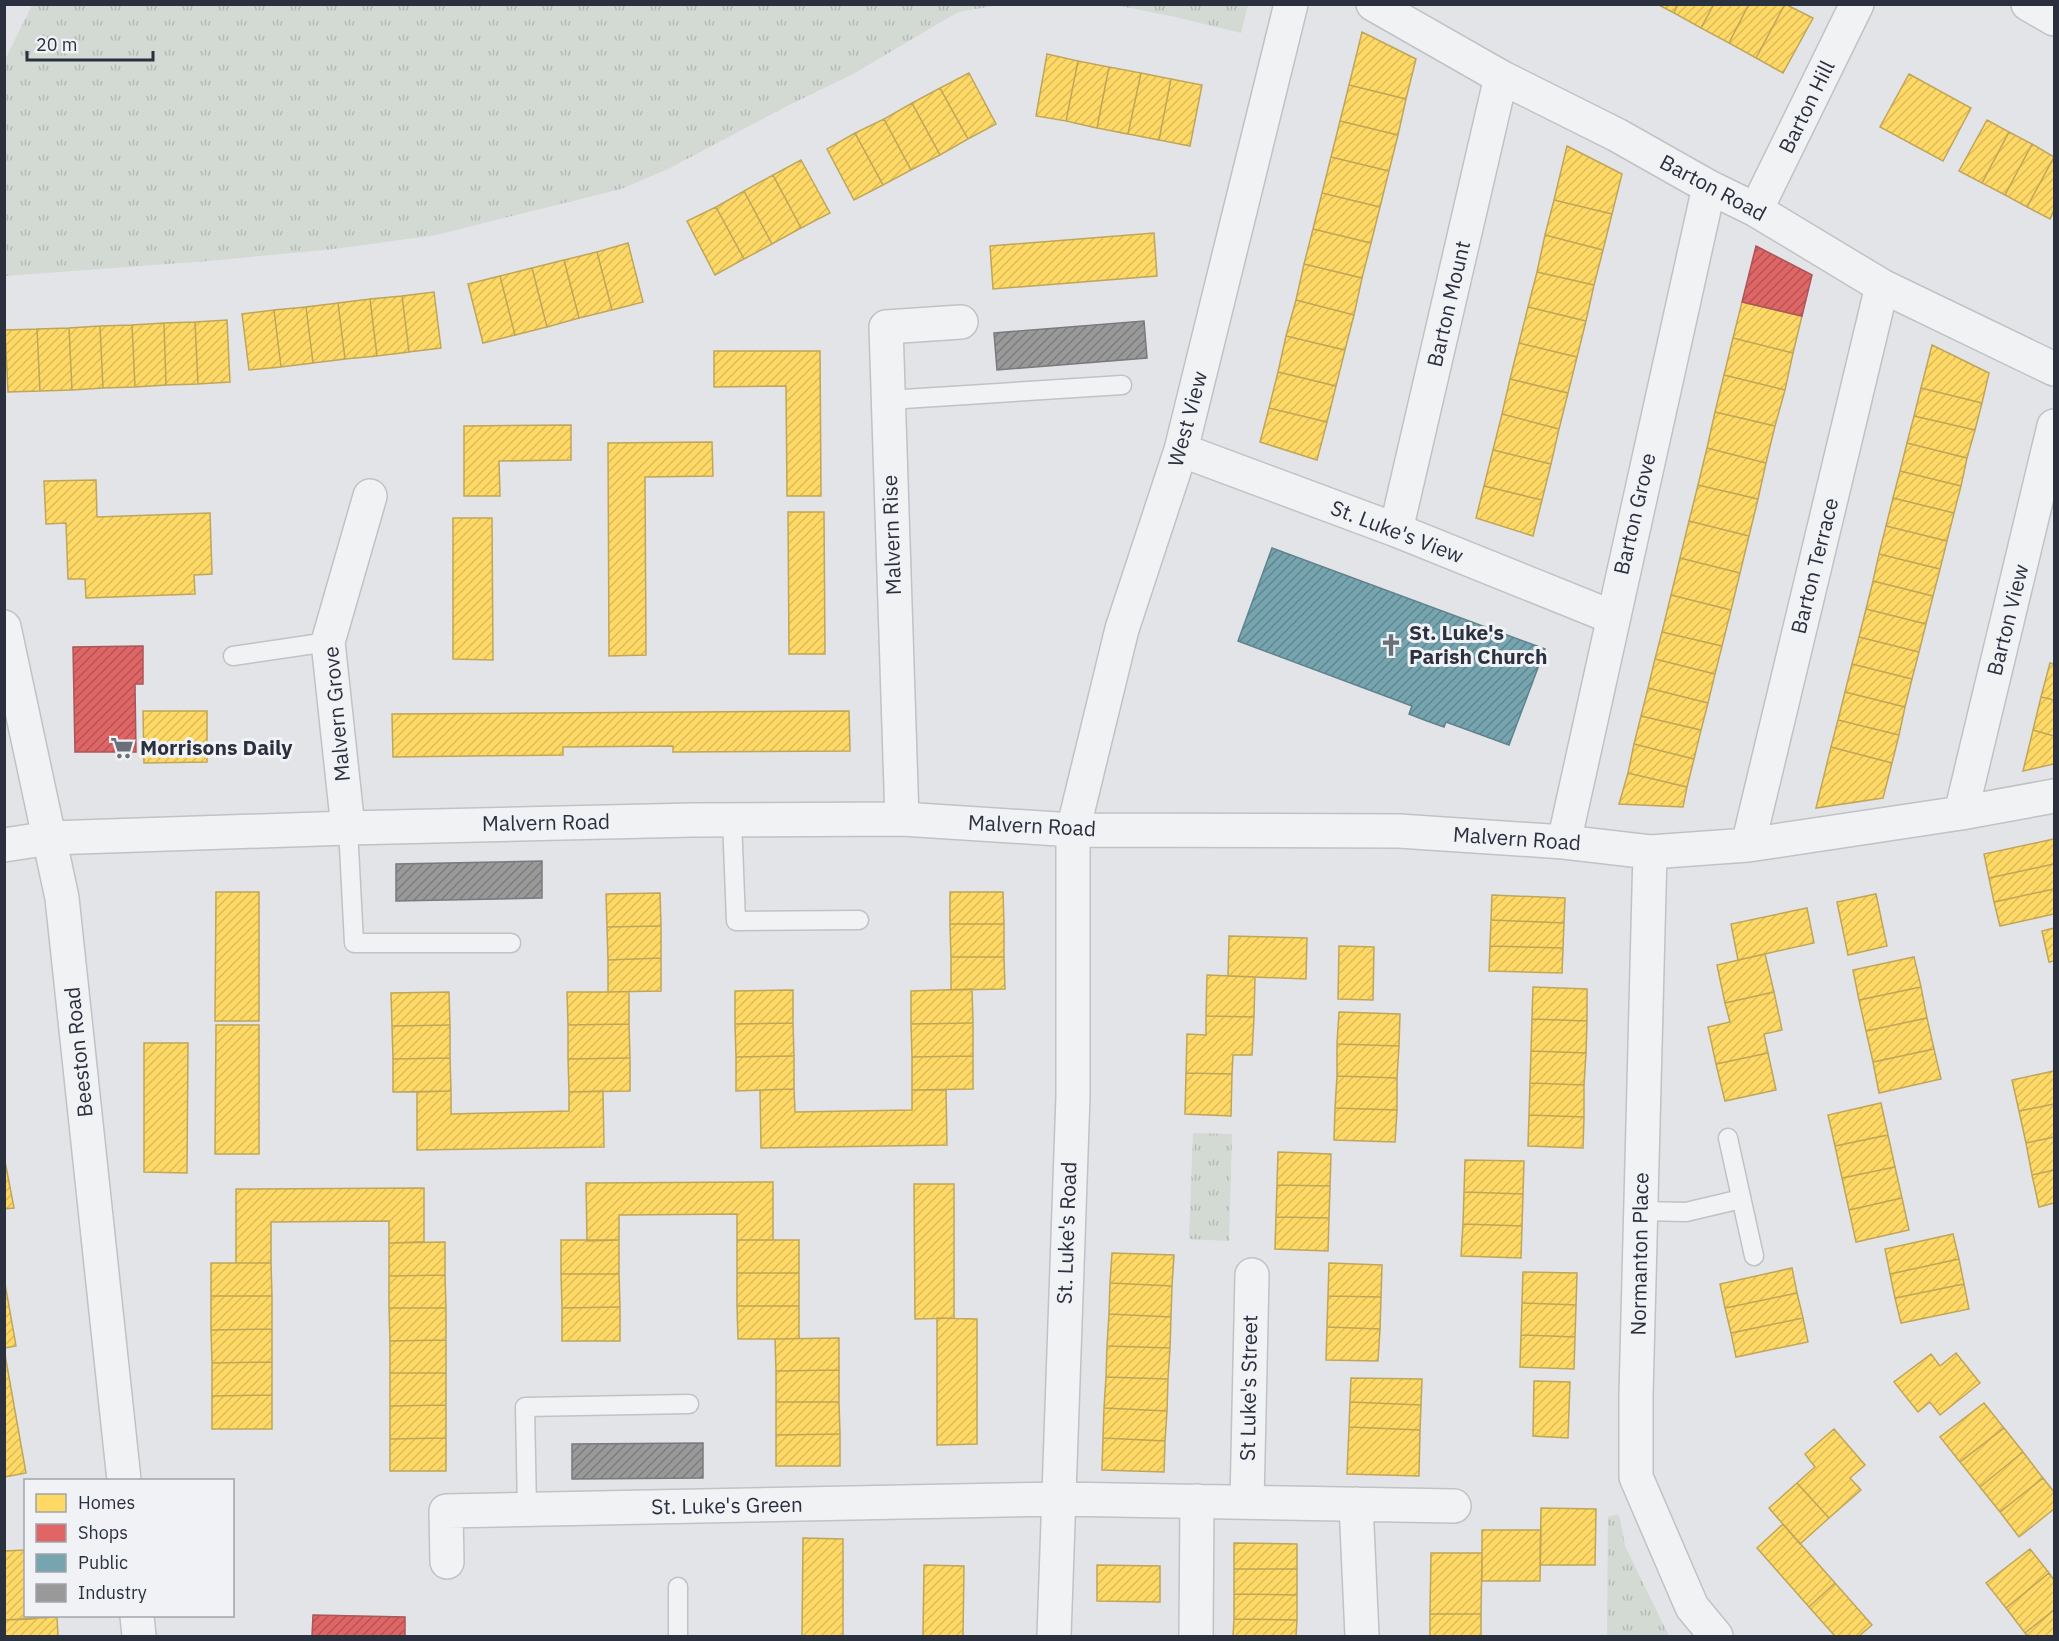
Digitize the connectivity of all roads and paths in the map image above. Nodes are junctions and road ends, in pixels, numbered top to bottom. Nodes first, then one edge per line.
1 (1291, 4) edge
2 (1372, 4) edge
3 (1857, 4) edge
4 (2028, 4) edge
5 (2055, 19) edge
6 (1501, 77) junction
7 (1709, 187) junction
8 (1756, 210) junction
9 (1882, 286) junction
10 (961, 322) dead end
11 (2055, 369) edge
12 (1122, 385) dead end
13 (888, 400) junction
14 (2055, 426) edge
15 (1181, 450) junction
16 (370, 496) dead end
17 (1396, 530) junction
18 (1612, 617) junction
19 (4, 627) edge
20 (328, 642) junction
21 (233, 656) dead end
22 (2055, 796) edge
23 (1961, 813) junction
24 (902, 819) junction
25 (732, 820) junction
26 (348, 828) junction
27 (1073, 830) junction
28 (50, 838) junction
29 (1564, 842) junction
30 (4, 845) edge
31 (1748, 845) junction
32 (1650, 852) junction
33 (859, 920) dead end
34 (511, 943) dead end
35 (1728, 1138) dead end
36 (1741, 1199) junction
37 (1641, 1211) junction
38 (1754, 1256) dead end
39 (1252, 1275) dead end
40 (689, 1404) dead end
41 (124, 1479) edge
42 (1059, 1499) junction
43 (1197, 1501) junction
44 (1247, 1502) junction
45 (1356, 1504) junction
46 (1454, 1506) dead end
47 (527, 1510) junction
48 (447, 1562) dead end
49 (678, 1587) dead end
50 (137, 1617) edge
51 (139, 1636) edge
52 (678, 1636) edge
53 (1054, 1636) edge
54 (1196, 1636) edge
55 (1362, 1636) edge
56 (1716, 1636) edge

1 - 15 street, West View
2 - 6 street, Barton Road
3 - 8 street, Barton Hill
4 - 5 street
6 - 7 street, Barton Road
6 - 17 street, Barton Mount
7 - 8 street, Barton Road
7 - 18 street, Barton Grove
8 - 9 street, Barton Road
9 - 11 street, Barton Road
9 - 31 street, Barton Terrace
10 - 13 street, Malvern Rise
12 - 13 lane
13 - 24 street, Malvern Rise
14 - 23 street, Barton View
15 - 17 street, St. Luke's View
15 - 27 street, West View
16 - 20 street, Malvern Grove
17 - 18 street, St. Luke's View
18 - 29 street, Barton Grove
19 - 28 street, Beeston Road
20 - 21 lane
20 - 26 street, Malvern Grove
22 - 23 street, Malvern Road
23 - 31 street, Malvern Road
24 - 25 street, Malvern Road
24 - 27 street, Malvern Road
25 - 26 street, Malvern Road
25 - 33 lane
26 - 28 street, Malvern Road
26 - 34 lane
27 - 29 street, Malvern Road
27 - 42 street, St. Luke's Road
28 - 30 street, Malvern Road
28 - 41 street, Beeston Road
29 - 32 street, Malvern Road
31 - 32 street, Malvern Road
32 - 37 street, Normanton Place
35 - 36 lane
36 - 37 lane
36 - 38 lane
37 - 56 street, Normanton Place
39 - 44 street, St Luke's Street
40 - 47 lane
42 - 43 street
42 - 47 street, St. Luke's Green
42 - 53 street, St. Luke's Road
43 - 44 street
43 - 54 street
44 - 45 street
45 - 46 street
45 - 55 street
47 - 48 street, St. Luke's Green
49 - 52 lane
50 - 51 street

